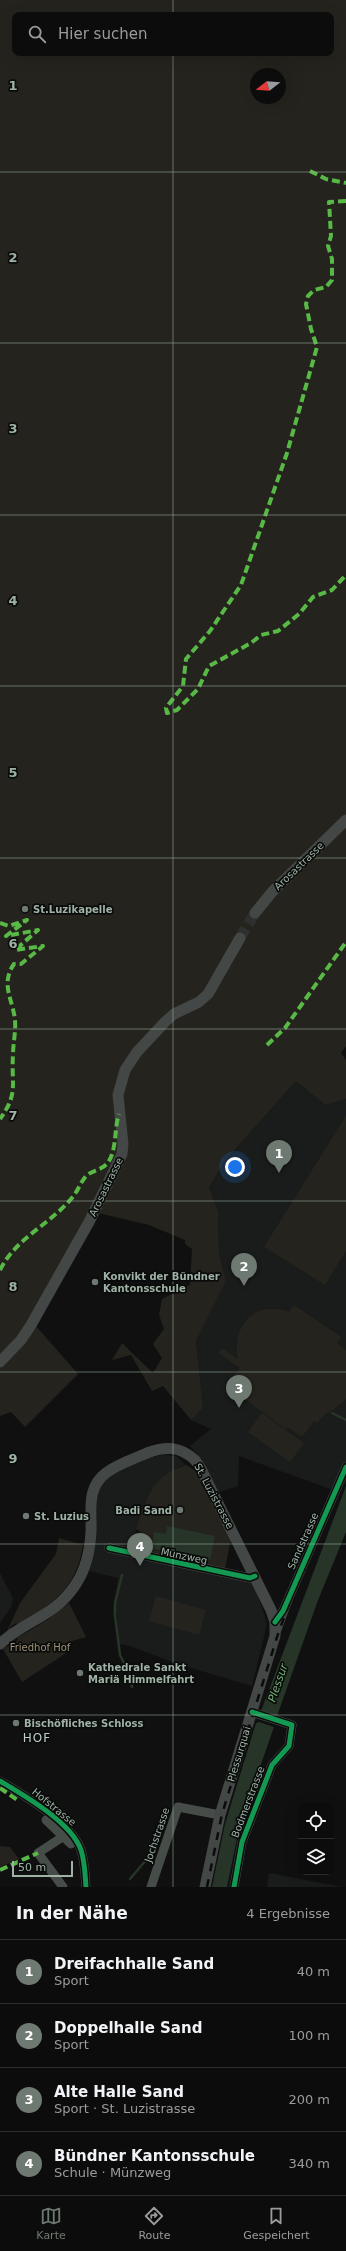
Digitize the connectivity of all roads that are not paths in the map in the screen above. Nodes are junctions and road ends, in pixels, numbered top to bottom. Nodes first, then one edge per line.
1 (346, 820) edge
2 (255, 913) tunnel mouth
3 (240, 938) tunnel mouth
4 (0, 1362) edge
5 (346, 1467) edge
6 (109, 1548) dead end
7 (255, 1576) junction
8 (275, 1622) junction
9 (0, 1644) edge
10 (255, 1713) junction
11 (0, 1781) edge
12 (19, 1801) dead end
13 (220, 1814) junction
14 (64, 1836) junction
15 (83, 1859) junction
16 (63, 1887) edge
17 (86, 1887) edge
18 (151, 1887) edge
19 (205, 1887) edge
20 (234, 1887) edge

1 - 2 main road, Arosastrasse
3 - 4 main road, Arosastrasse
5 - 8 street, Sandstrasse
6 - 7 street, Münzweg
7 - 8 main road, St. Luzistrasse
7 - 9 main road, St. Luzistrasse
8 - 10 main road, Plessurquai
10 - 13 main road, Plessurquai
10 - 20 street, Bodmerstrasse
11 - 15 street, Hofstrasse
12 - 14 street
13 - 18 street, Jochstrasse
13 - 19 main road, Plessurquai
14 - 15 street
14 - 16 street
15 - 17 street, Hofstrasse

